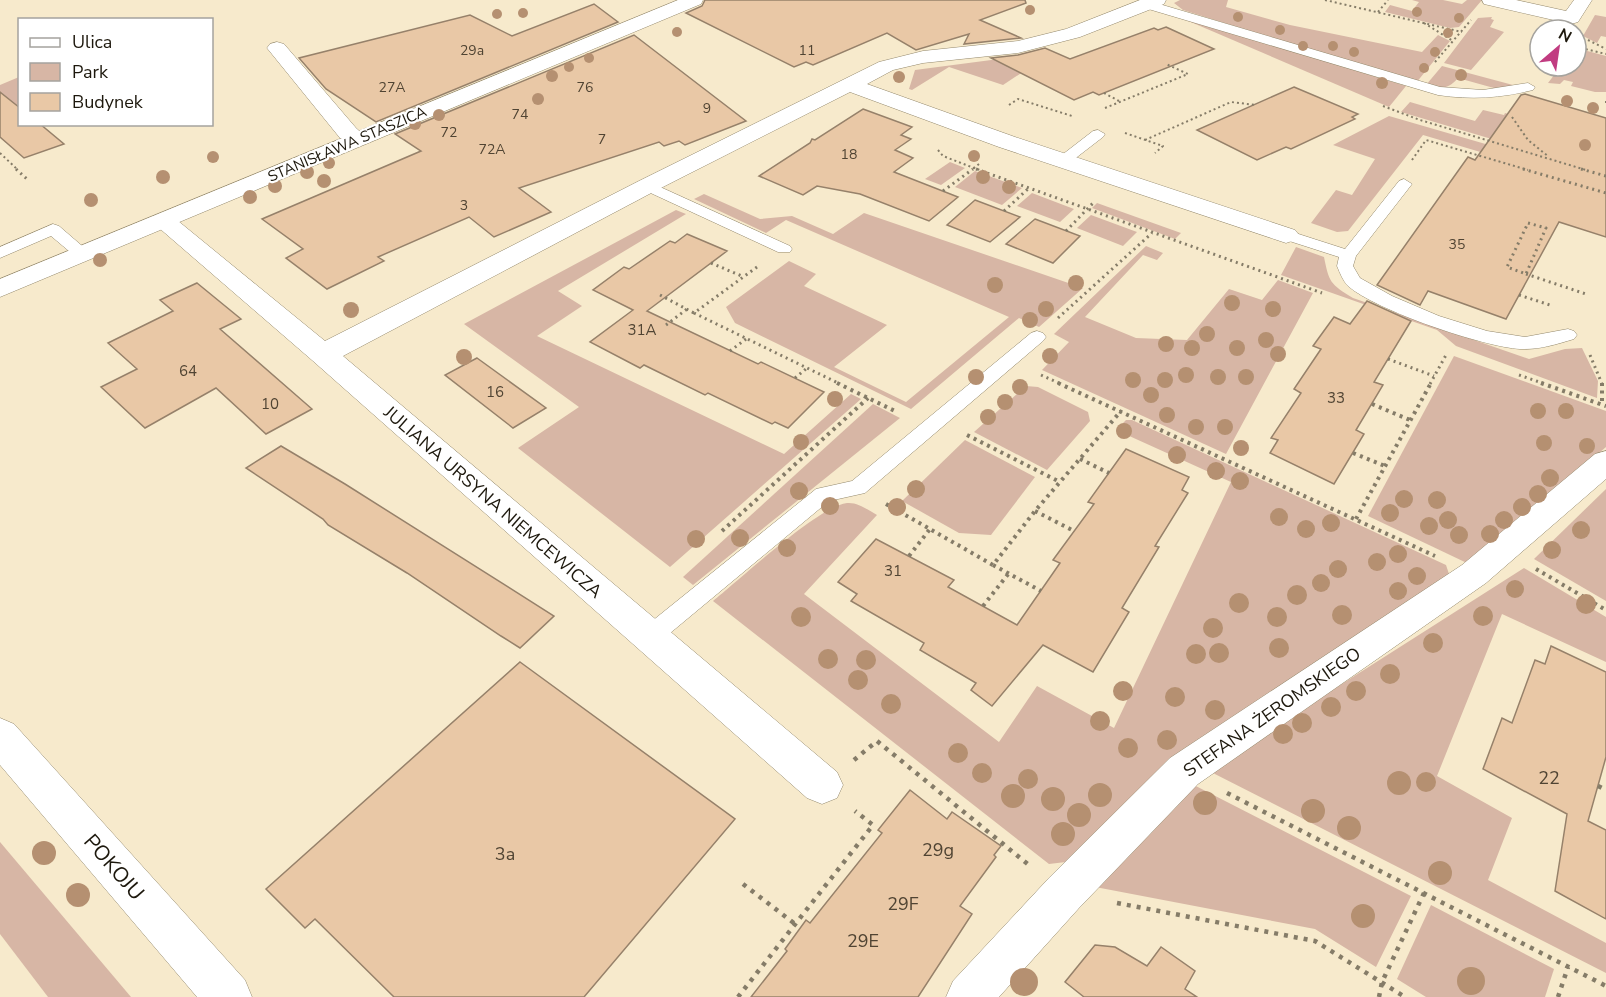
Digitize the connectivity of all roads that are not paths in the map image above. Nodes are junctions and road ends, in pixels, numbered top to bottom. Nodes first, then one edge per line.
1 (694, 0) edge
2 (1491, 0) edge
3 (1583, 0) edge
4 (1153, 2) edge
5 (277, 48) dead end
6 (848, 84) junction
7 (1528, 87) dead end
8 (1098, 134) dead end
9 (357, 139) junction
10 (1063, 161) junction
11 (1404, 184) road end
12 (647, 186) junction
13 (163, 221) junction
14 (1286, 235) joint
15 (784, 249) road end
16 (0, 253) edge
17 (82, 254) junction
18 (1348, 255) junction
19 (0, 289) edge
20 (1568, 335) road end
21 (1037, 337) road end
22 (323, 354) junction
23 (1606, 462) edge
24 (649, 637) junction
25 (0, 736) edge
26 (822, 785) road end
27 (228, 997) edge
28 (969, 997) edge

1 - 9 street, STANISŁAWA STASZICA
2 - 3 street
4 - 6 street
4 - 7 lane
5 - 9 street
6 - 10 street
6 - 12 street
8 - 10 lane
9 - 13 street, STANISŁAWA STASZICA
10 - 14 street
11 - 18 lane
12 - 15 lane
12 - 22 street
13 - 17 street, STANISŁAWA STASZICA
13 - 22 street, JULIANA URSYNA NIEMCEWICZA
14 - 18 lane
16 - 17 lane
17 - 19 street, STANISŁAWA STASZICA
18 - 20 lane
21 - 24 lane
22 - 24 street, JULIANA URSYNA NIEMCEWICZA
23 - 28 street, STEFANA ŻEROMSKIEGO
24 - 26 street, JULIANA URSYNA NIEMCEWICZA
25 - 27 street, POKOJU

